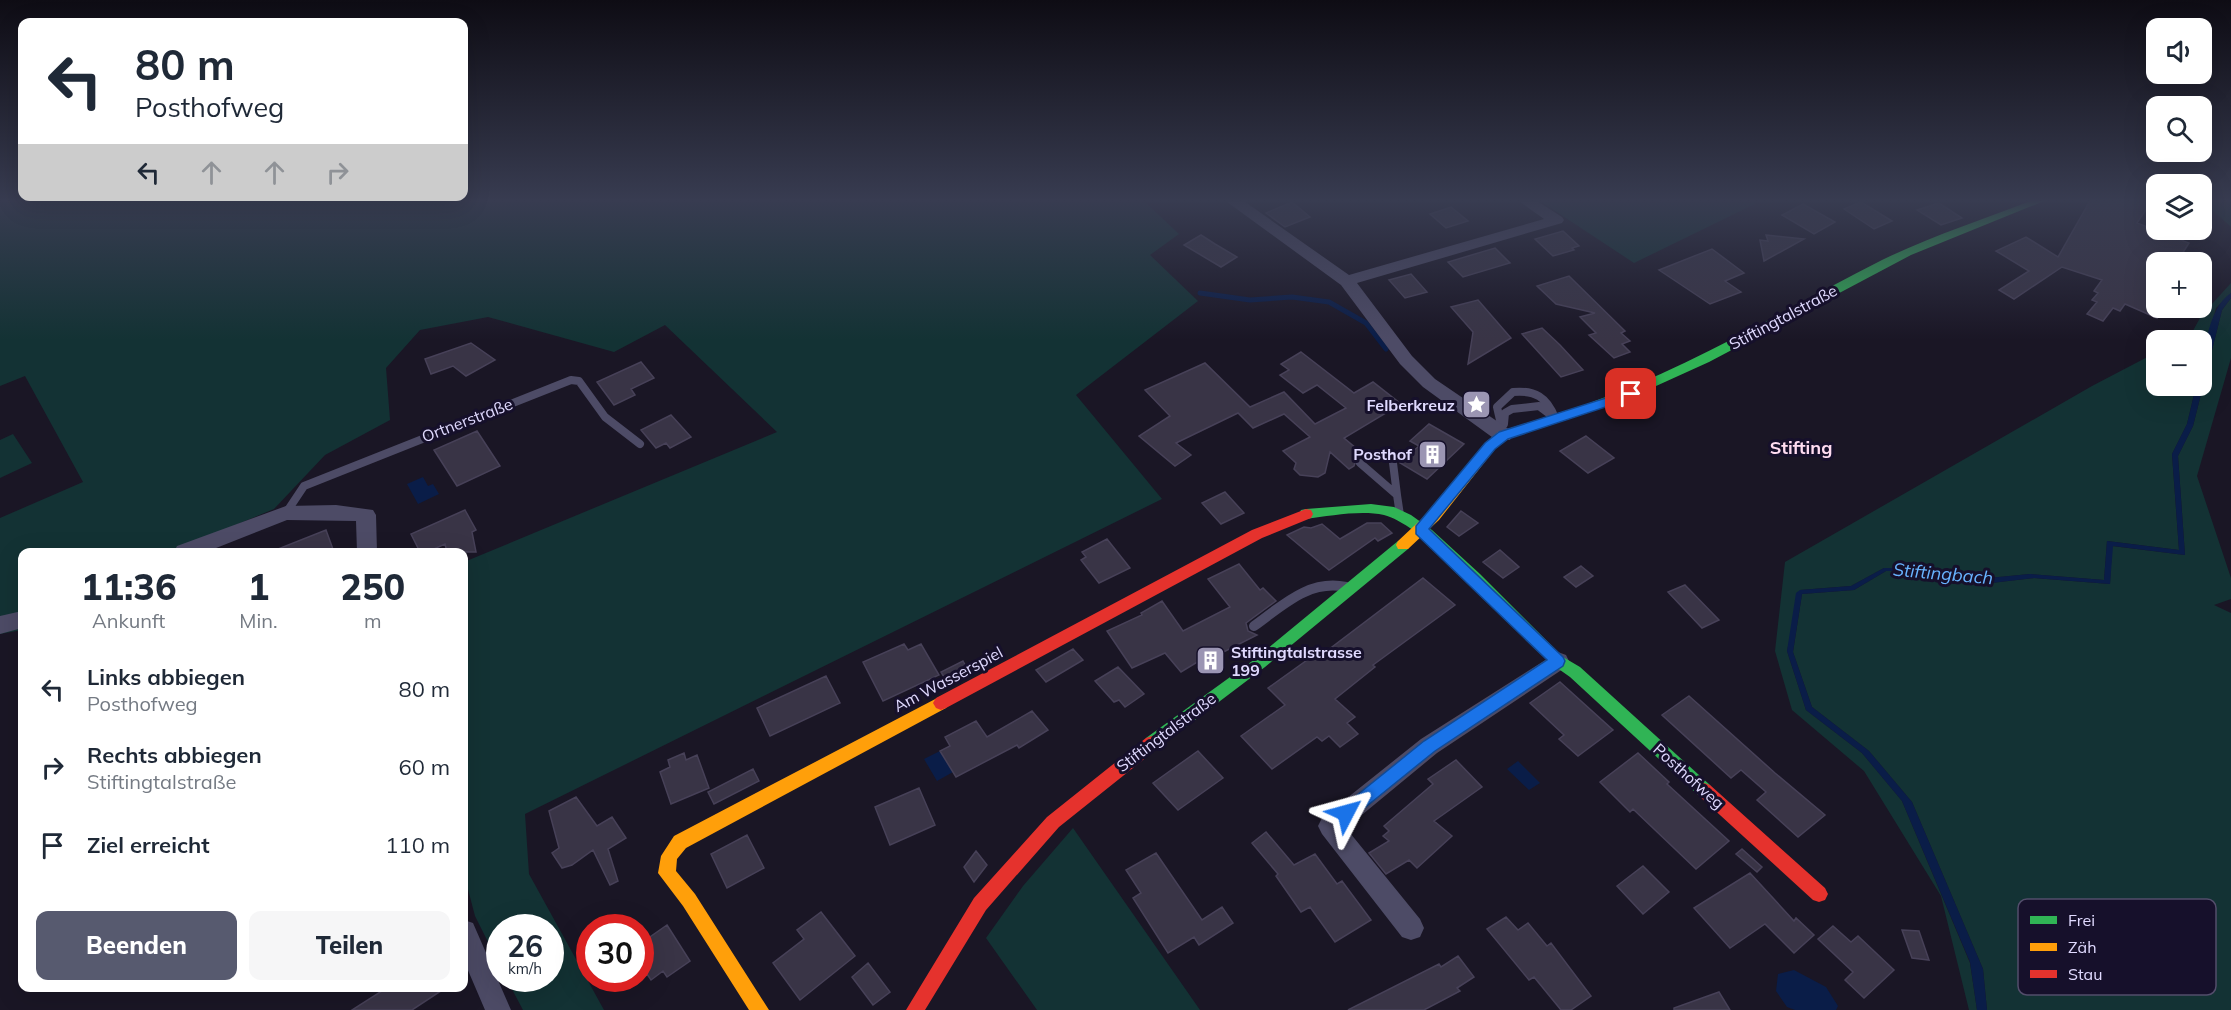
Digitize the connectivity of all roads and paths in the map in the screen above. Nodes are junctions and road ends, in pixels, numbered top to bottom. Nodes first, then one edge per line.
1 (1298, 246) edge
2 (1466, 246) edge
3 (1927, 246) edge
4 (1347, 281) junction
5 (1555, 418) junction
6 (1503, 435) junction
7 (640, 444) dead end
8 (1360, 463) dead end
9 (1393, 463) dead end
10 (1397, 495) junction
11 (286, 513) junction
12 (1400, 517) junction
13 (1421, 530) junction
14 (194, 548) edge
15 (367, 548) edge
16 (1352, 590) junction
17 (18, 621) edge
18 (0, 625) edge
19 (1254, 626) dead end
20 (1558, 661) junction
21 (1819, 894) dead end
22 (1411, 928) dead end
23 (468, 941) edge
24 (498, 1010) edge
25 (759, 1010) edge
26 (915, 1010) edge

1 - 4 street
2 - 4 street
3 - 5 street, Stiftingtalstraße
4 - 6 street
5 - 6 street, Stiftingtalstraße
5 - 6 lane, Stiftingtalstraße
5 - 6 lane
6 - 13 street, Stiftingtalstraße
7 - 11 lane, Ortnerstraße
8 - 10 lane
9 - 10 lane
10 - 12 lane
11 - 14 street
11 - 15 street
12 - 13 street, Am Wasserspiel
12 - 25 street, Am Wasserspiel
13 - 16 street, Stiftingtalstraße
13 - 20 street, Posthofweg
16 - 19 lane
16 - 26 street, Stiftingtalstraße
17 - 18 street
20 - 21 street, Posthofweg
20 - 22 street
23 - 24 street

